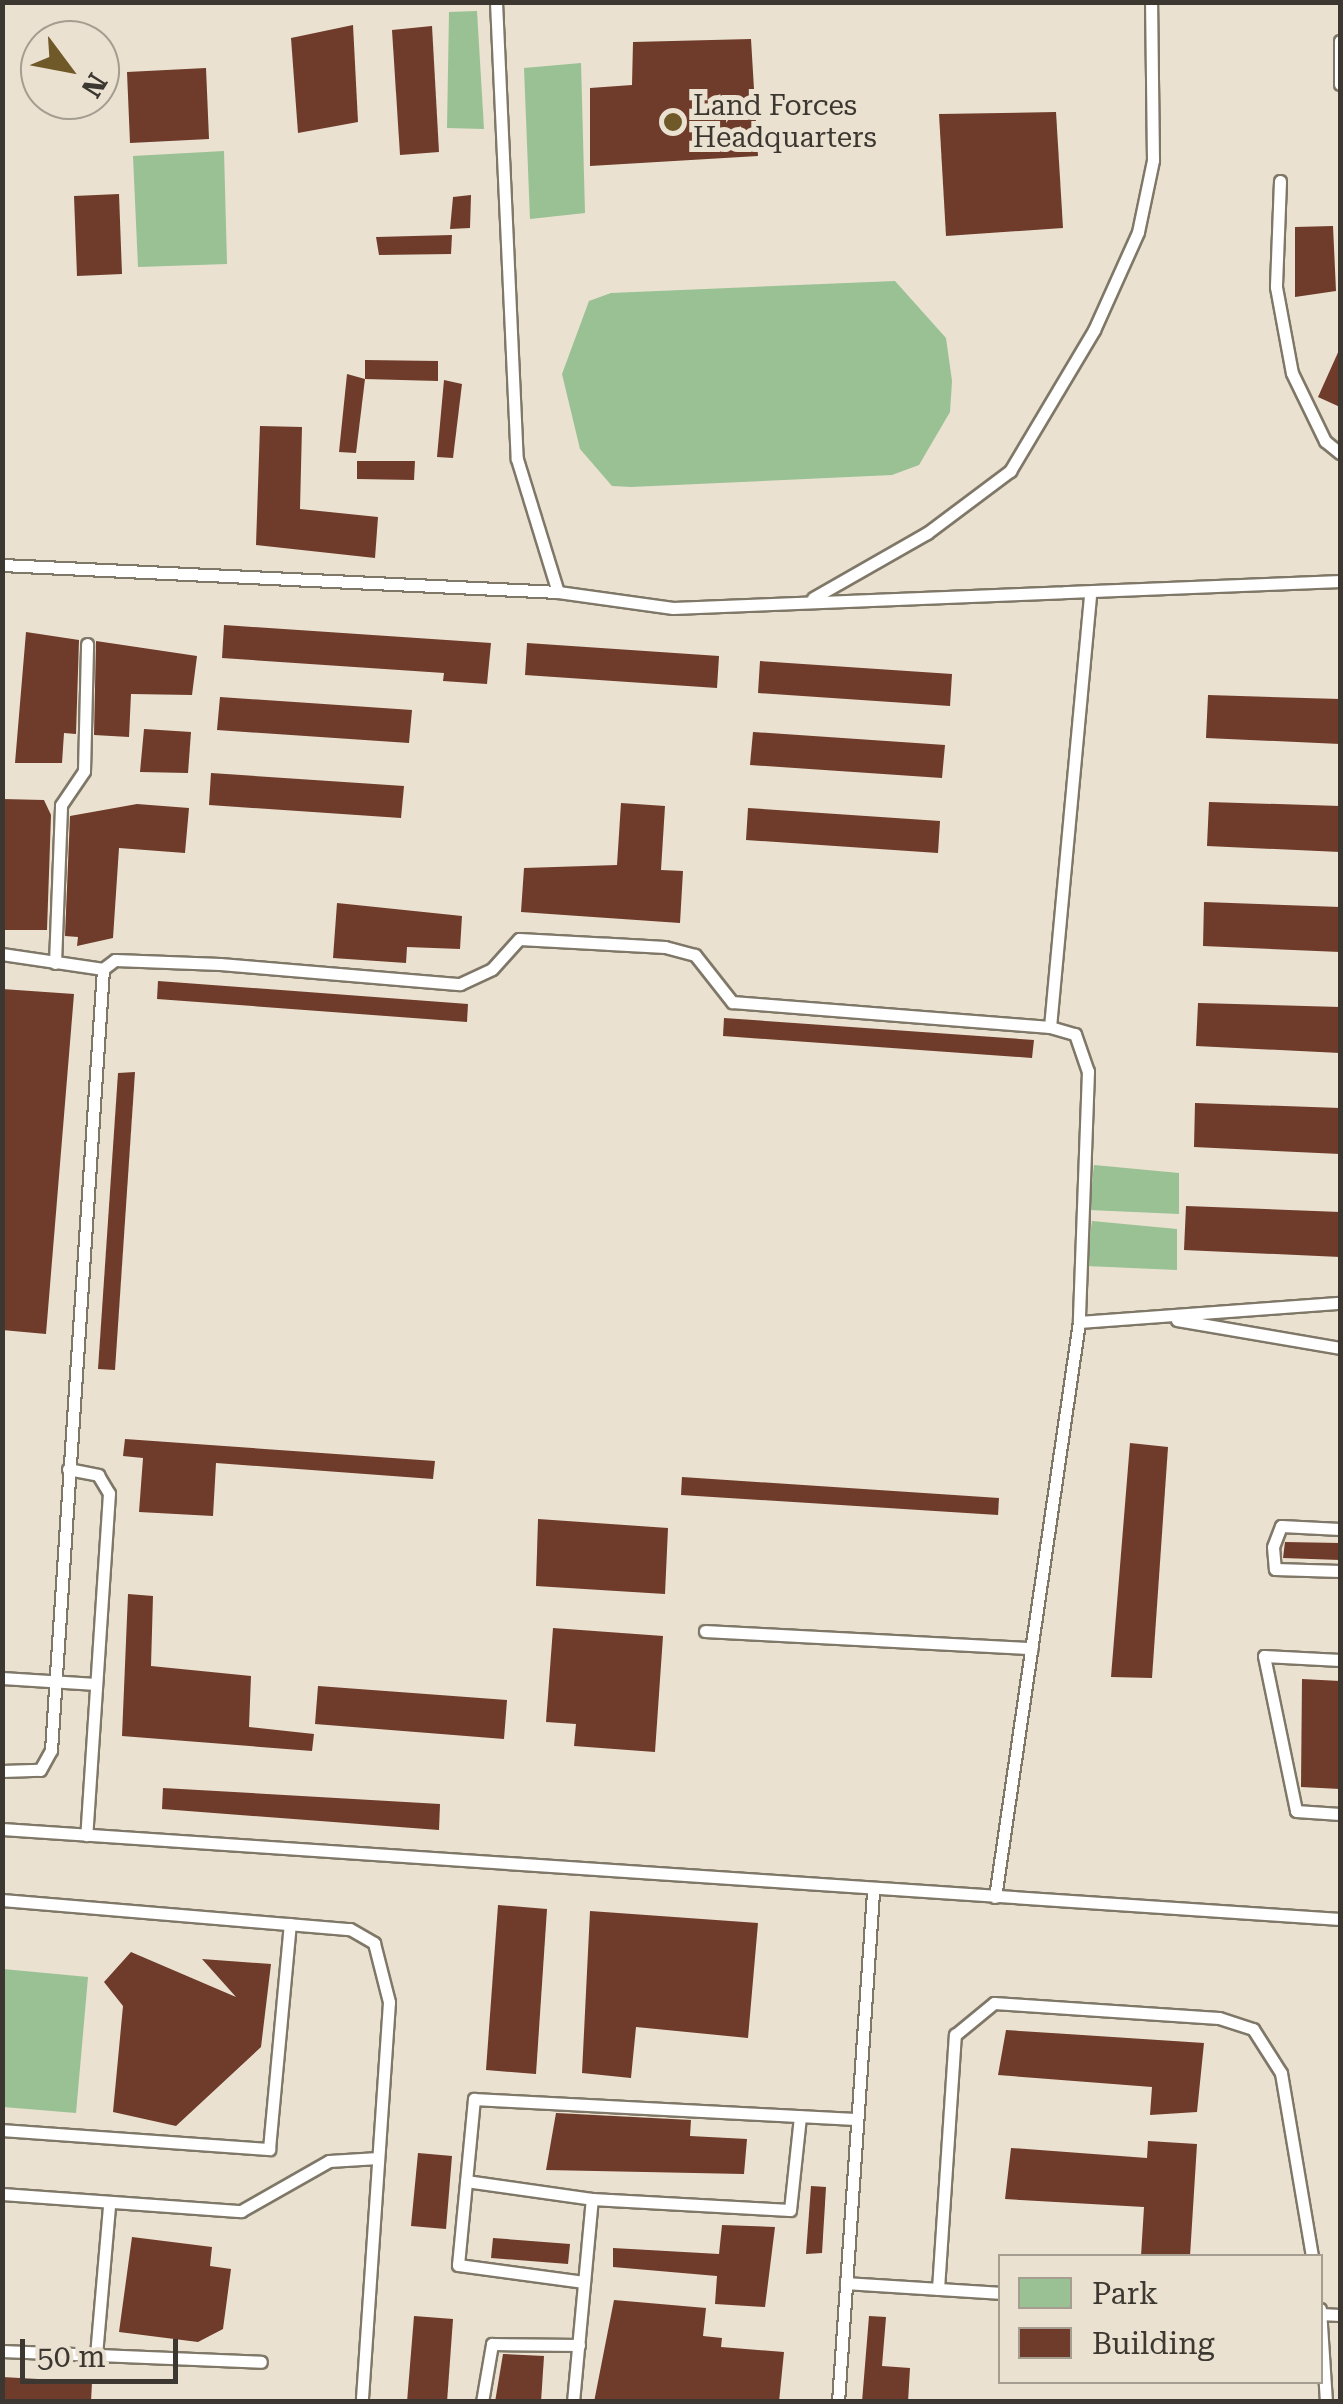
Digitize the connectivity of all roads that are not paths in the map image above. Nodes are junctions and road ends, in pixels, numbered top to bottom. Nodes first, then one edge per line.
1 (496, 2) edge
2 (1150, 2) edge
3 (1340, 41) edge
4 (1340, 84) edge
5 (1280, 181) dead end
6 (1340, 453) edge
7 (2, 564) edge
8 (1340, 581) edge
9 (558, 592) junction
10 (1090, 597) junction
11 (810, 600) junction
12 (87, 644) dead end
13 (2, 954) edge
14 (55, 963) junction
15 (103, 969) junction
16 (1050, 1027) junction
17 (1340, 1303) edge
18 (1158, 1316) junction
19 (1079, 1322) junction
20 (1340, 1348) edge
21 (68, 1468) junction
22 (1340, 1529) edge
23 (1340, 1571) edge
24 (705, 1631) dead end
25 (1032, 1648) junction
26 (1340, 1660) edge
27 (2, 1678) edge
28 (55, 1681) junction
29 (96, 1684) junction
30 (2, 1771) edge
31 (1340, 1814) edge
32 (2, 1829) edge
33 (86, 1835) junction
34 (873, 1892) junction
35 (996, 1897) junction
36 (2, 1900) edge
37 (1340, 1919) edge
38 (290, 1924) junction
39 (800, 2117) junction
40 (854, 2119) junction
41 (2, 2130) edge
42 (378, 2158) junction
43 (466, 2181) junction
44 (2, 2194) edge
45 (592, 2199) junction
46 (109, 2206) junction
47 (1312, 2254) edge
48 (584, 2282) junction
49 (846, 2283) junction
50 (938, 2289) junction
51 (998, 2293) edge
52 (579, 2344) junction
53 (1323, 2348) edge
54 (2, 2351) edge
55 (96, 2355) junction
56 (261, 2362) dead end
57 (362, 2402) edge
58 (482, 2402) edge
59 (574, 2402) edge
60 (838, 2402) edge
61 (1326, 2402) edge

1 - 9 lane
2 - 11 lane
3 - 4 lane
5 - 6 lane
7 - 9 lane
8 - 10 lane
9 - 11 lane
10 - 11 lane
10 - 16 lane
12 - 14 lane
13 - 14 lane
14 - 15 lane
15 - 16 lane
15 - 21 lane
16 - 19 lane
17 - 18 lane
18 - 19 lane
18 - 20 lane
19 - 25 lane
21 - 28 lane
21 - 29 lane
22 - 23 lane
24 - 25 lane
25 - 35 lane
26 - 31 lane
27 - 28 lane
28 - 29 lane
28 - 30 lane
29 - 33 lane
32 - 33 lane
33 - 34 lane
34 - 35 lane
34 - 40 lane
35 - 37 lane
36 - 38 lane
38 - 41 lane
38 - 42 lane
39 - 40 lane
39 - 43 lane
39 - 45 lane
40 - 49 lane
42 - 46 lane
42 - 57 lane
43 - 45 lane
43 - 48 lane
44 - 46 lane
45 - 48 lane
46 - 55 lane
47 - 50 lane
48 - 52 lane
49 - 50 lane
49 - 60 lane
50 - 51 lane
52 - 58 lane
52 - 59 lane
53 - 61 lane
54 - 55 lane
55 - 56 lane

